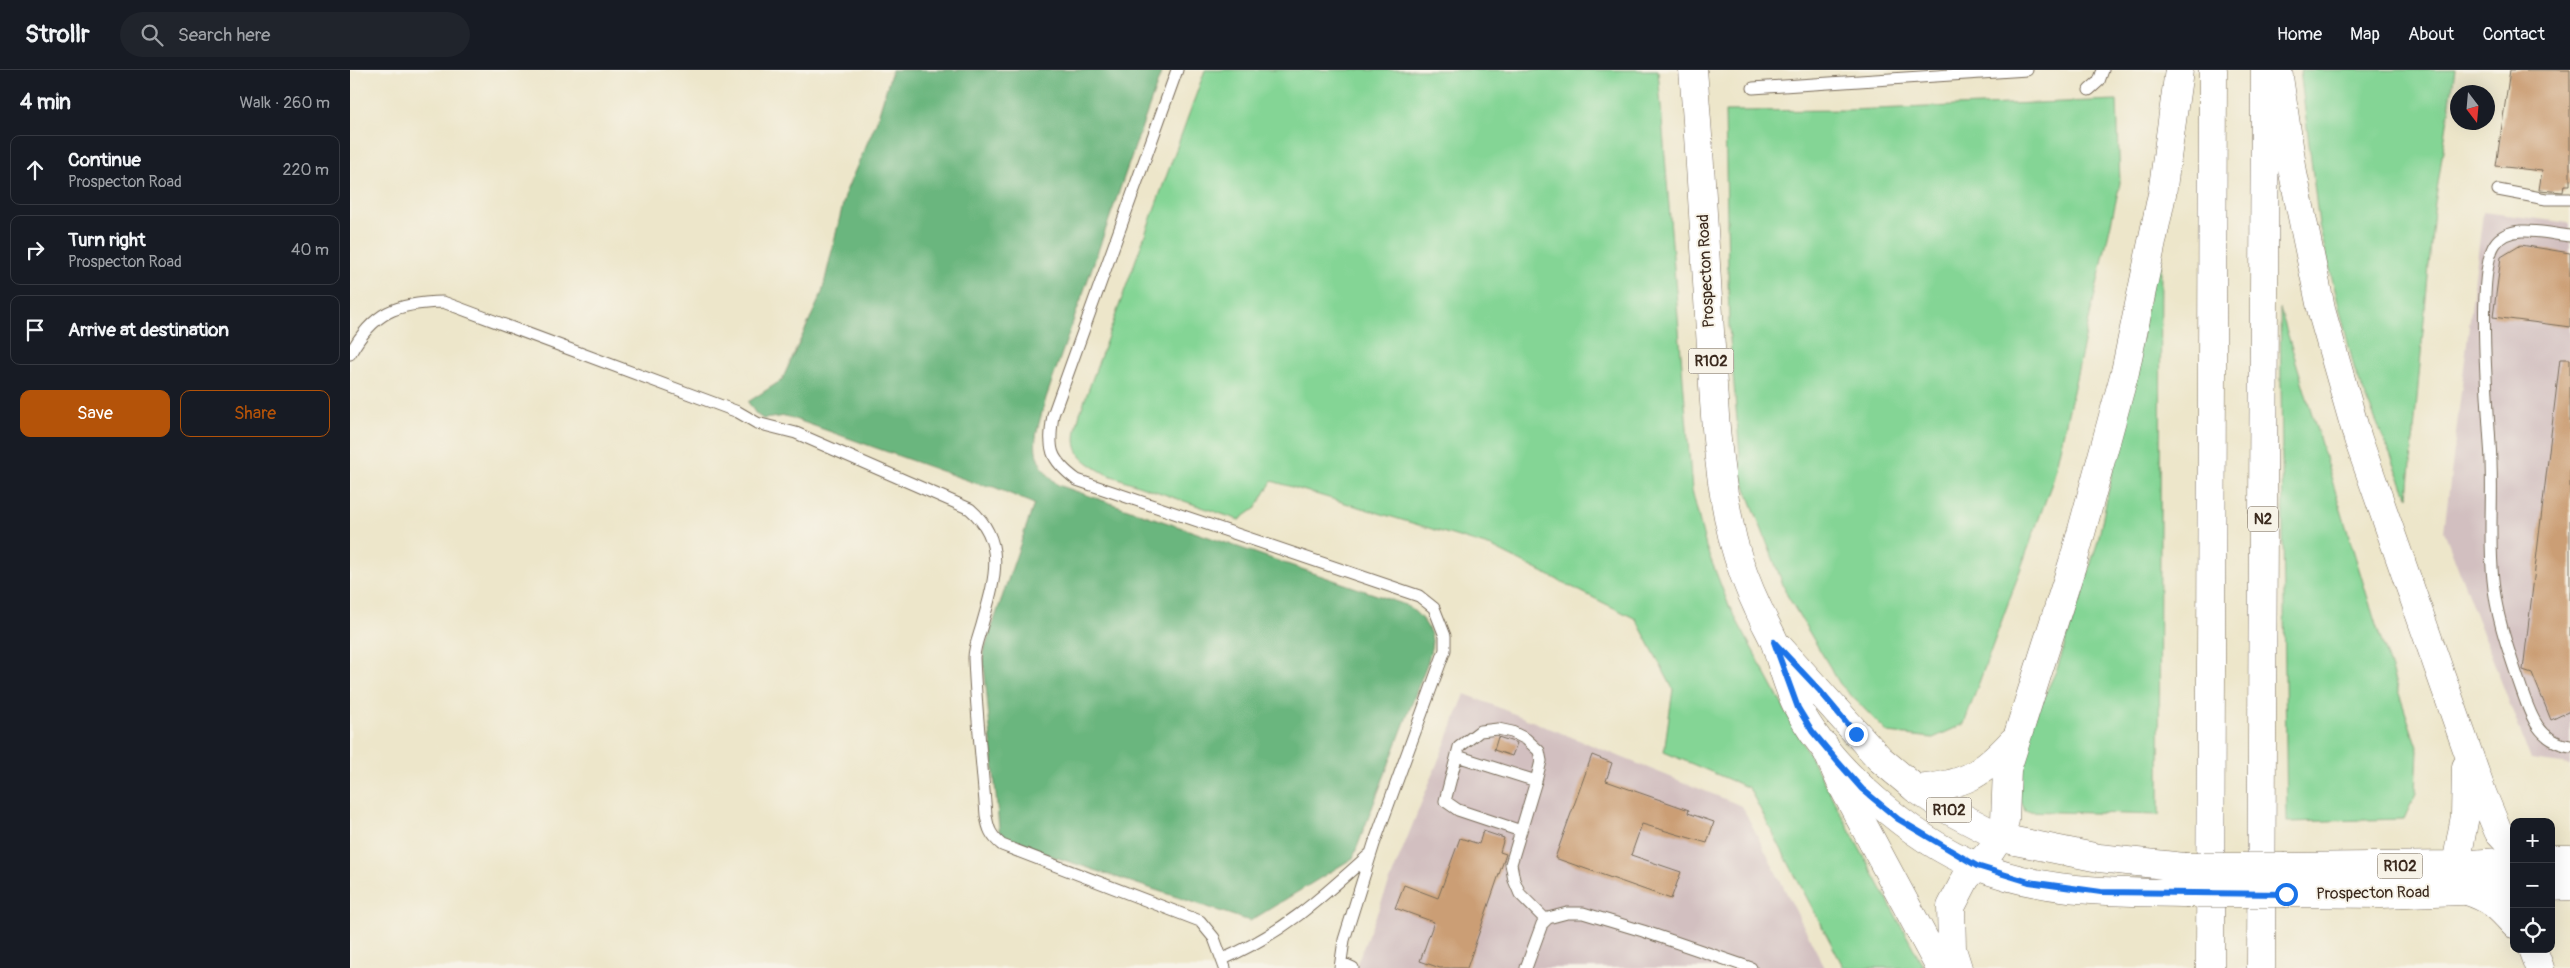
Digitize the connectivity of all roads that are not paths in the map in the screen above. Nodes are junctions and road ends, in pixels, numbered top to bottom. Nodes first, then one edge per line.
1 (1176, 70) edge
2 (1693, 70) edge
3 (2027, 70) edge
4 (2103, 70) edge
5 (2179, 70) edge
6 (2214, 70) edge
7 (2265, 70) edge
8 (2278, 70) edge
9 (1885, 75) edge
10 (1753, 88) dead end
11 (2089, 90) dead end
12 (2498, 190) dead end
13 (2570, 199) edge
14 (2570, 236) edge
15 (350, 354) edge
16 (1774, 642) junction
17 (2015, 739) junction
18 (1824, 745) junction
19 (2570, 746) edge
20 (2466, 748) junction
21 (1457, 756) junction
22 (1536, 781) junction
23 (1916, 789) junction
24 (1521, 831) junction
25 (2000, 837) junction
26 (2510, 844) edge
27 (1371, 853) junction
28 (2555, 859) edge
29 (2570, 859) edge
30 (2510, 861) edge
31 (2456, 865) junction
32 (1977, 866) junction
33 (2185, 880) junction
34 (2286, 880) junction
35 (2570, 886) edge
36 (2555, 887) edge
37 (2510, 889) edge
38 (2467, 891) junction
39 (2510, 919) edge
40 (1546, 920) junction
41 (2534, 953) edge
42 (1224, 964) edge
43 (1341, 966) edge
44 (1353, 968) edge
45 (1526, 968) edge
46 (1751, 968) edge
47 (1940, 968) edge
48 (1958, 968) edge
49 (2210, 968) edge
50 (2261, 968) edge
51 (2540, 968) edge

1 - 27 lane
2 - 16 main road, Prospecton Road / R102
3 - 9 lane
4 - 11 lane
5 - 17 main road
6 - 49 main road
7 - 50 main road, N2
8 - 20 main road
9 - 10 lane
12 - 13 lane
14 - 19 lane
15 - 42 lane
16 - 18 main road, Prospecton Road / R102
16 - 23 main road, Prospecton Road / R102
17 - 23 main road
17 - 25 main road
18 - 32 main road, Prospecton Road / R102
18 - 47 main road
20 - 26 main road
20 - 31 main road
21 - 22 lane
21 - 22 lane
21 - 24 lane
22 - 24 lane
23 - 25 main road, Prospecton Road / R102
24 - 40 lane
25 - 32 main road
25 - 33 main road, Prospecton Road / R102
27 - 42 lane
27 - 43 lane
28 - 29 main road
30 - 31 main road, Prospecton Road / R102
31 - 34 main road, Prospecton Road / R102
31 - 38 main road
32 - 33 main road, Prospecton Road / R102
32 - 48 main road
33 - 34 main road, Prospecton Road / R102, bridge
34 - 38 main road, Prospecton Road / R102
35 - 36 main road
37 - 38 main road, Prospecton Road / R102
38 - 39 main road
40 - 45 lane
40 - 46 lane
41 - 51 main road
43 - 44 lane

